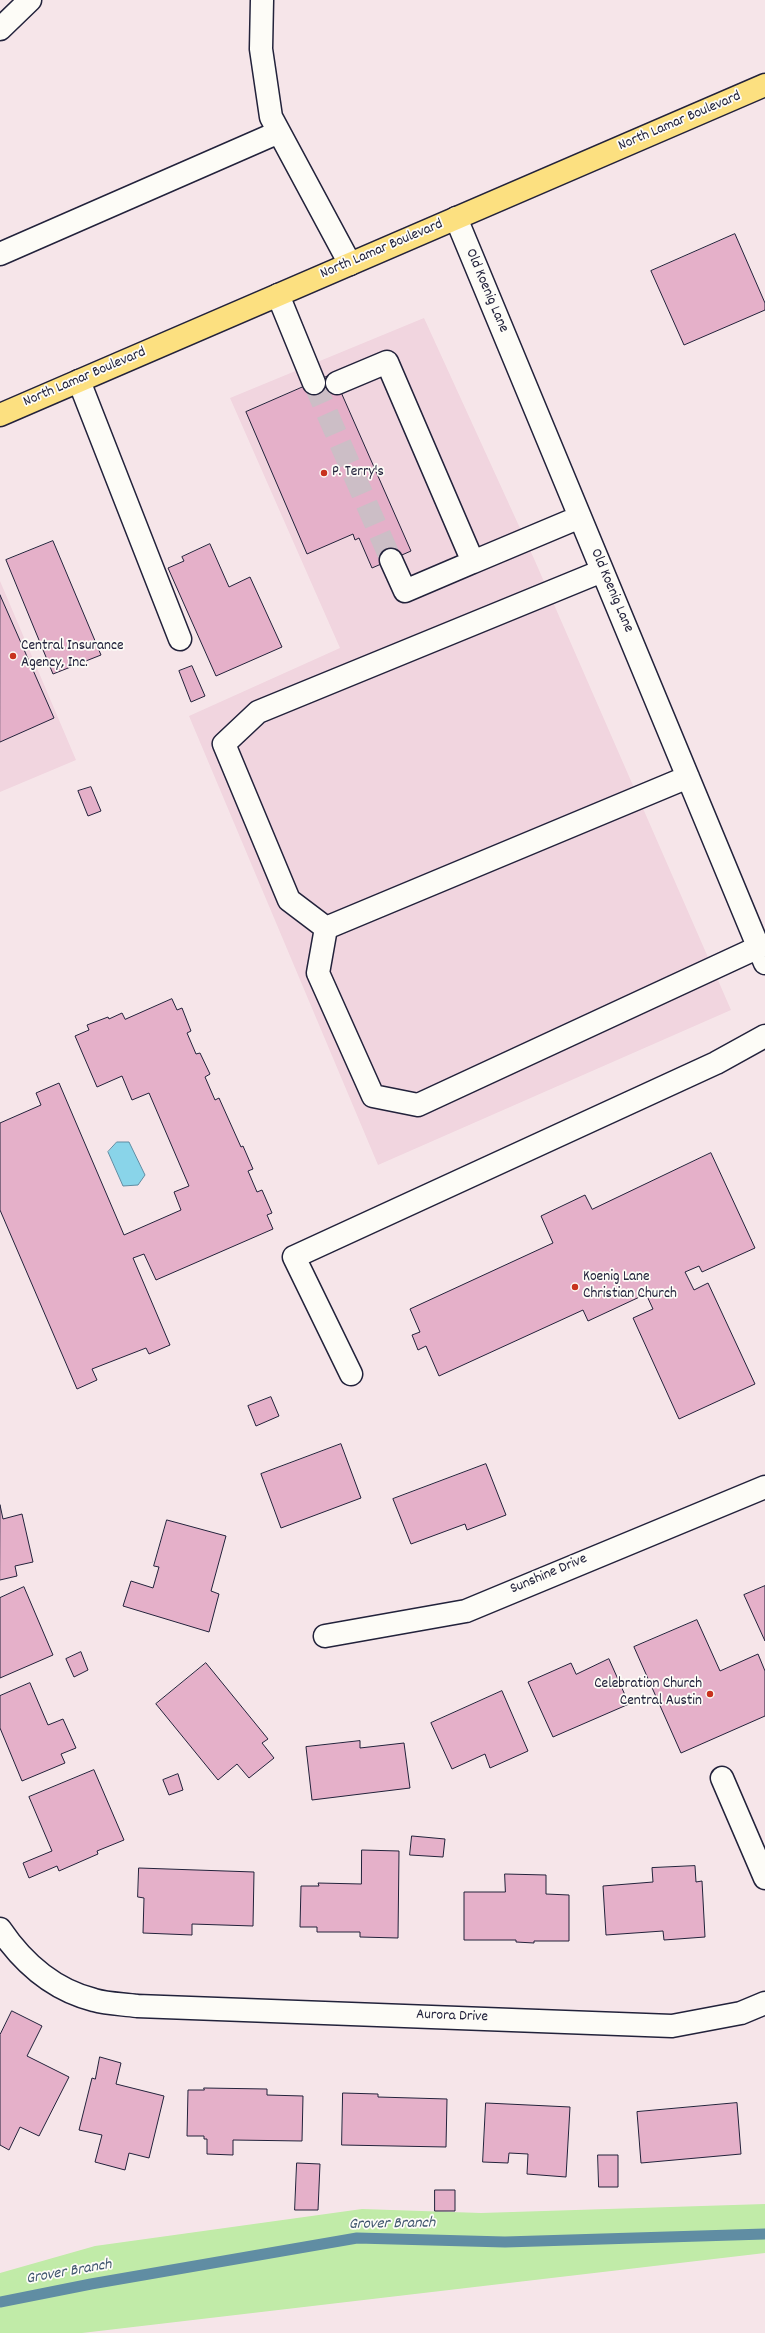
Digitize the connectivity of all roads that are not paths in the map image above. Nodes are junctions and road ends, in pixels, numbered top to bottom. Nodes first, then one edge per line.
1 (30, 0) edge
2 (262, 0) edge
3 (0, 28) edge
4 (765, 85) edge
5 (279, 132) junction
6 (456, 218) junction
7 (0, 254) edge
8 (350, 264) junction
9 (278, 295) junction
10 (79, 381) junction
11 (314, 383) tunnel mouth
12 (337, 383) dead end
13 (0, 415) edge
14 (580, 517) junction
15 (391, 560) tunnel mouth
16 (473, 562) junction
17 (602, 571) junction
18 (180, 639) dead end
19 (688, 777) junction
20 (326, 928) junction
21 (762, 955) edge
22 (765, 1036) edge
23 (351, 1374) dead end
24 (765, 1487) edge
25 (325, 1636) dead end
26 (722, 1778) dead end
27 (765, 1878) edge
28 (0, 1929) edge
29 (765, 2004) edge

1 - 3 street
2 - 5 street
4 - 6 main road, North Lamar Boulevard
5 - 7 street
5 - 8 street
6 - 8 main road, North Lamar Boulevard
6 - 14 street, Old Koenig Lane
8 - 9 main road, North Lamar Boulevard
9 - 10 main road, North Lamar Boulevard
9 - 11 street
10 - 13 main road, North Lamar Boulevard
10 - 18 street
12 - 16 street
14 - 16 street
14 - 17 street, Old Koenig Lane
15 - 16 street
17 - 19 street, Old Koenig Lane
17 - 20 street
19 - 20 street
19 - 21 street, Old Koenig Lane
20 - 21 street
22 - 23 street
24 - 25 street, Sunshine Drive
26 - 27 street
28 - 29 street, Aurora Drive

